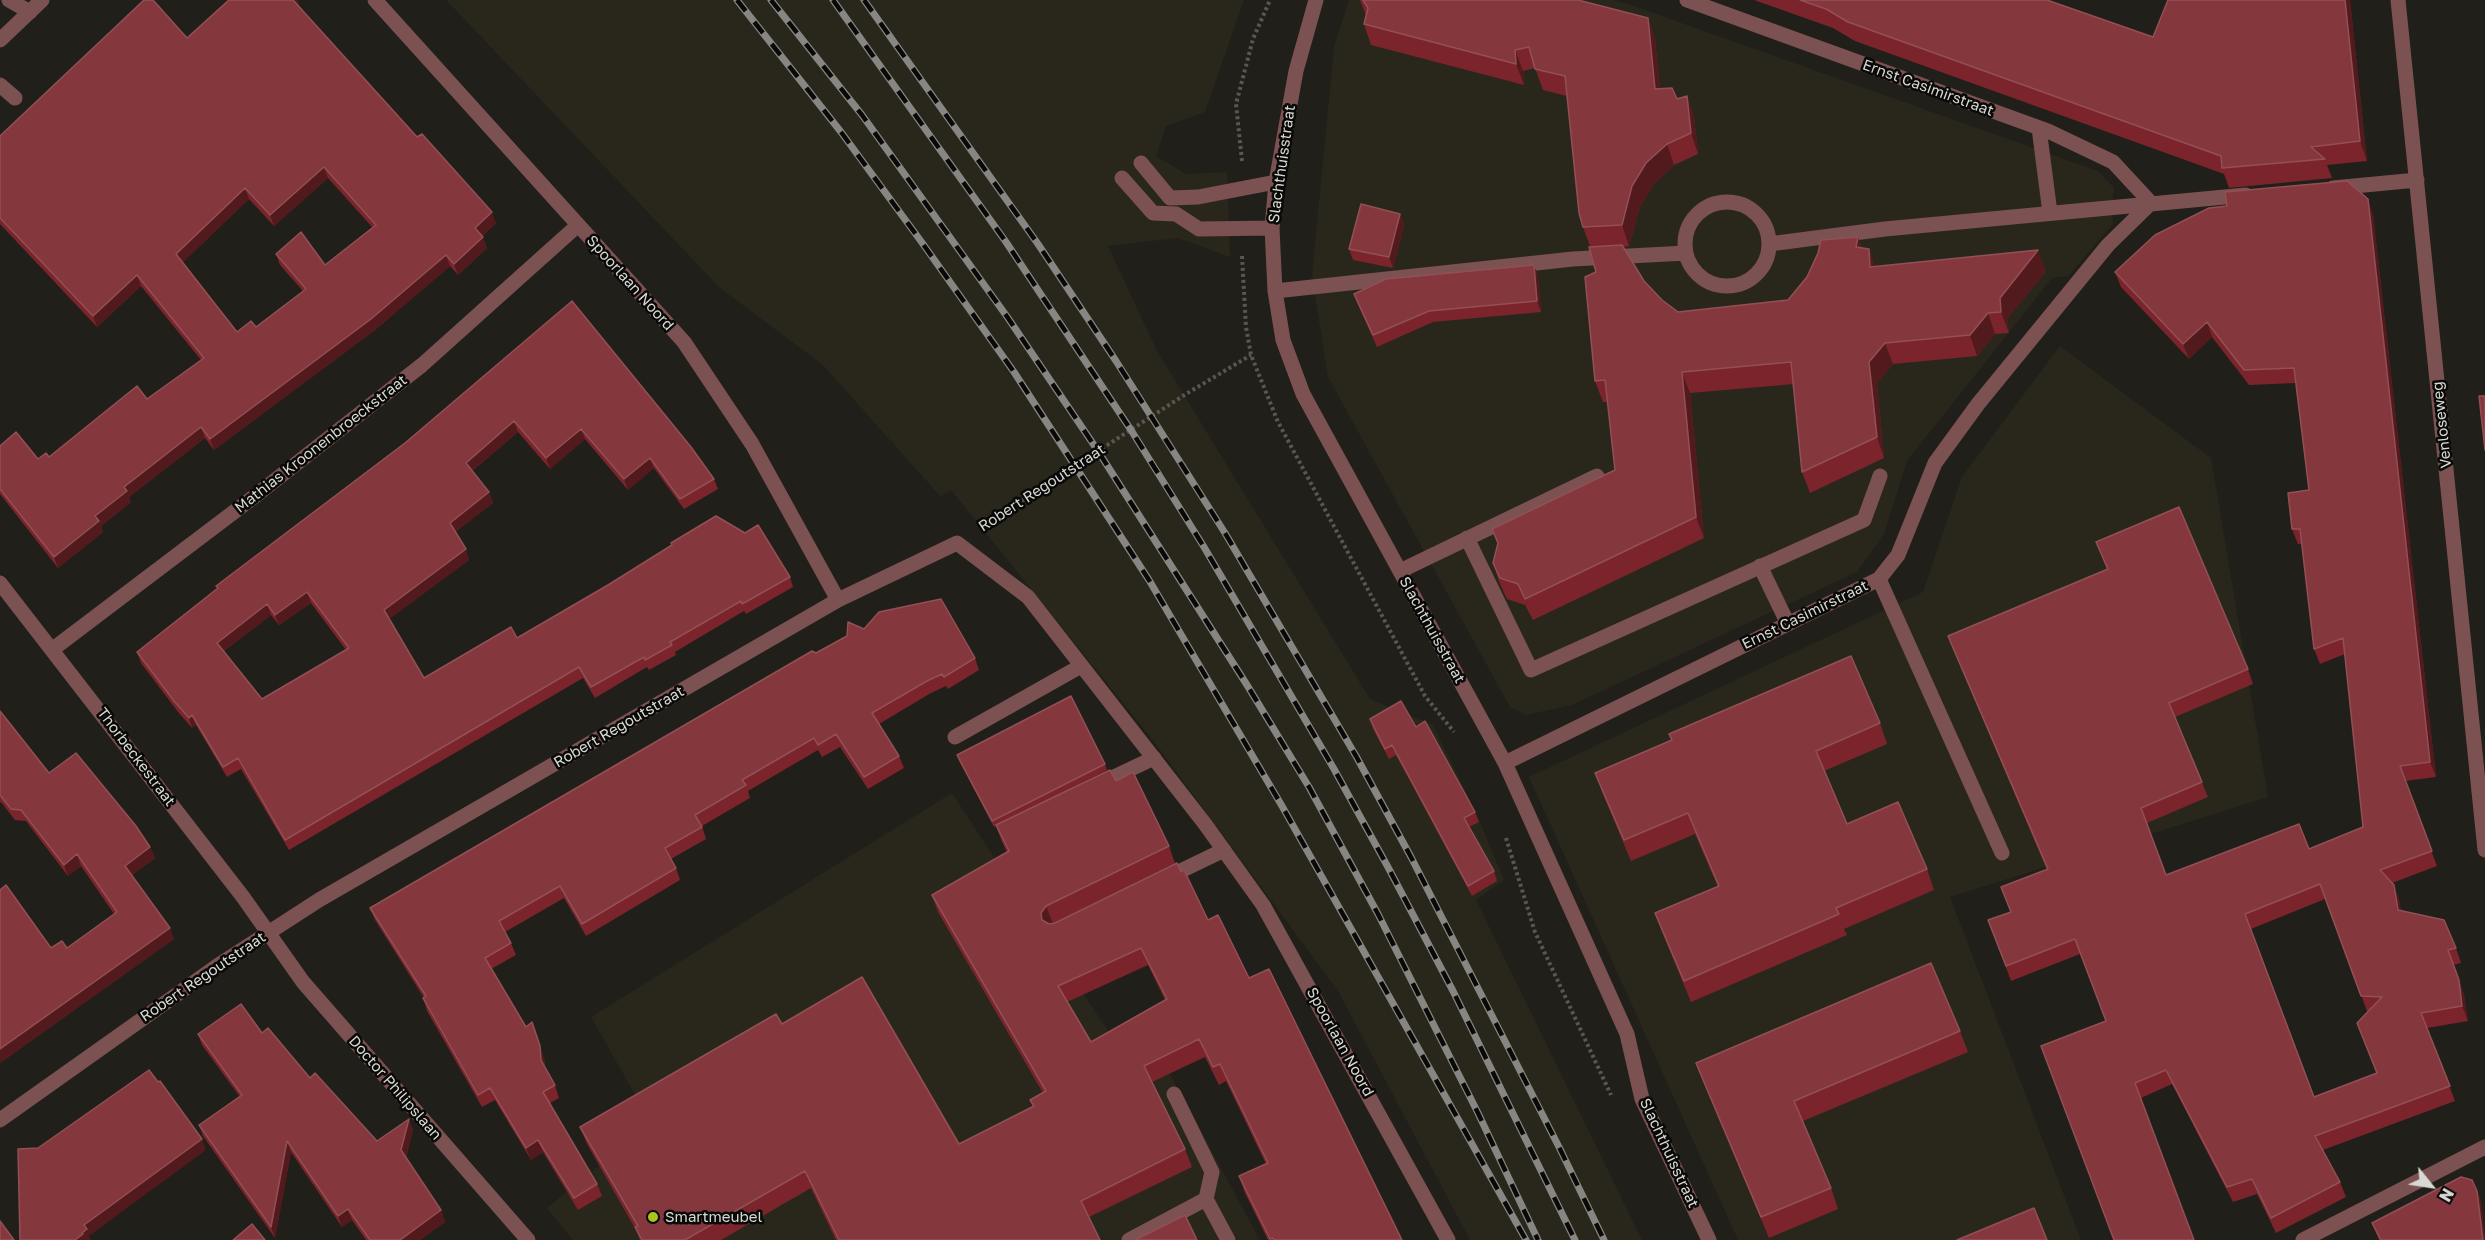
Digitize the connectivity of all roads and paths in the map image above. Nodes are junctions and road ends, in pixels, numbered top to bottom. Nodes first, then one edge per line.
1 (9, 0) edge
2 (42, 0) edge
3 (375, 0) edge
4 (1316, 0) edge
5 (1687, 0) edge
6 (2398, 0) edge
7 (30, 12) junction
8 (0, 40) edge
9 (0, 85) edge
10 (15, 98) dead end
11 (2038, 128) junction
12 (1141, 163) dead end
13 (1122, 178) dead end
14 (2416, 180) junction
15 (1276, 182) junction
16 (2322, 189) edge
17 (2265, 193) edge
18 (2151, 203) junction
19 (2050, 213) junction
20 (577, 226) junction
21 (1272, 228) junction
22 (1769, 244) junction
23 (1686, 254) junction
24 (1275, 291) junction
25 (1251, 355) dead end
26 (1597, 476) edge
27 (1880, 476) dead end
28 (1467, 538) junction
29 (957, 543) junction
30 (1760, 566) junction
31 (1400, 571) junction
32 (1879, 579) junction
33 (0, 583) edge
34 (838, 600) junction
35 (1788, 624) junction
36 (53, 649) junction
37 (1082, 666) junction
38 (955, 737) dead end
39 (1154, 758) junction
40 (1505, 763) junction
41 (1082, 793) edge
42 (1224, 850) junction
43 (2485, 850) edge
44 (2002, 853) dead end
45 (1151, 886) edge
46 (268, 933) junction
47 (1174, 1094) dead end
48 (0, 1120) edge
49 (2485, 1147) edge
50 (1206, 1199) junction
51 (528, 1240) edge
52 (1129, 1240) edge
53 (1228, 1240) edge
54 (1448, 1240) edge
55 (1709, 1240) edge
56 (2303, 1240) edge

1 - 7 street
2 - 7 street
3 - 20 street, Spoorlaan Noord
4 - 15 street, Slachthuisstraat
5 - 11 street, Ernst Casimirstraat
6 - 14 street, Venloseweg
7 - 8 street
9 - 10 street
11 - 18 street, Ernst Casimirstraat
11 - 19 street
12 - 15 street
13 - 21 street
14 - 16 street
14 - 43 street, Venloseweg
15 - 21 street, Slachthuisstraat
17 - 18 street
18 - 19 street
18 - 32 street, Ernst Casimirstraat
19 - 22 street
20 - 34 street, Spoorlaan Noord
20 - 36 street, Mathias Kroonenbroeckstraat
21 - 24 street, Slachthuisstraat
22 - 23 street
22 - 23 street
23 - 24 street
24 - 31 street, Slachthuisstraat
25 - 29 path, Robert Regoutstraat
26 - 28 street
27 - 30 street
28 - 30 street
28 - 31 street
29 - 34 street, Robert Regoutstraat
29 - 37 street, Spoorlaan Noord
30 - 35 street
31 - 40 street, Slachthuisstraat
32 - 35 street, Ernst Casimirstraat
32 - 44 street
33 - 36 street, Thorbeckestraat
34 - 46 street, Robert Regoutstraat
35 - 40 street, Ernst Casimirstraat
36 - 46 street, Thorbeckestraat
37 - 38 street
37 - 39 street, Spoorlaan Noord
39 - 41 street
39 - 42 street, Spoorlaan Noord
40 - 55 street, Slachthuisstraat
42 - 45 street
42 - 54 street, Spoorlaan Noord
46 - 48 street, Robert Regoutstraat
46 - 51 street, Doctor Philipslaan
47 - 50 street
49 - 56 street
50 - 52 street
50 - 53 street

